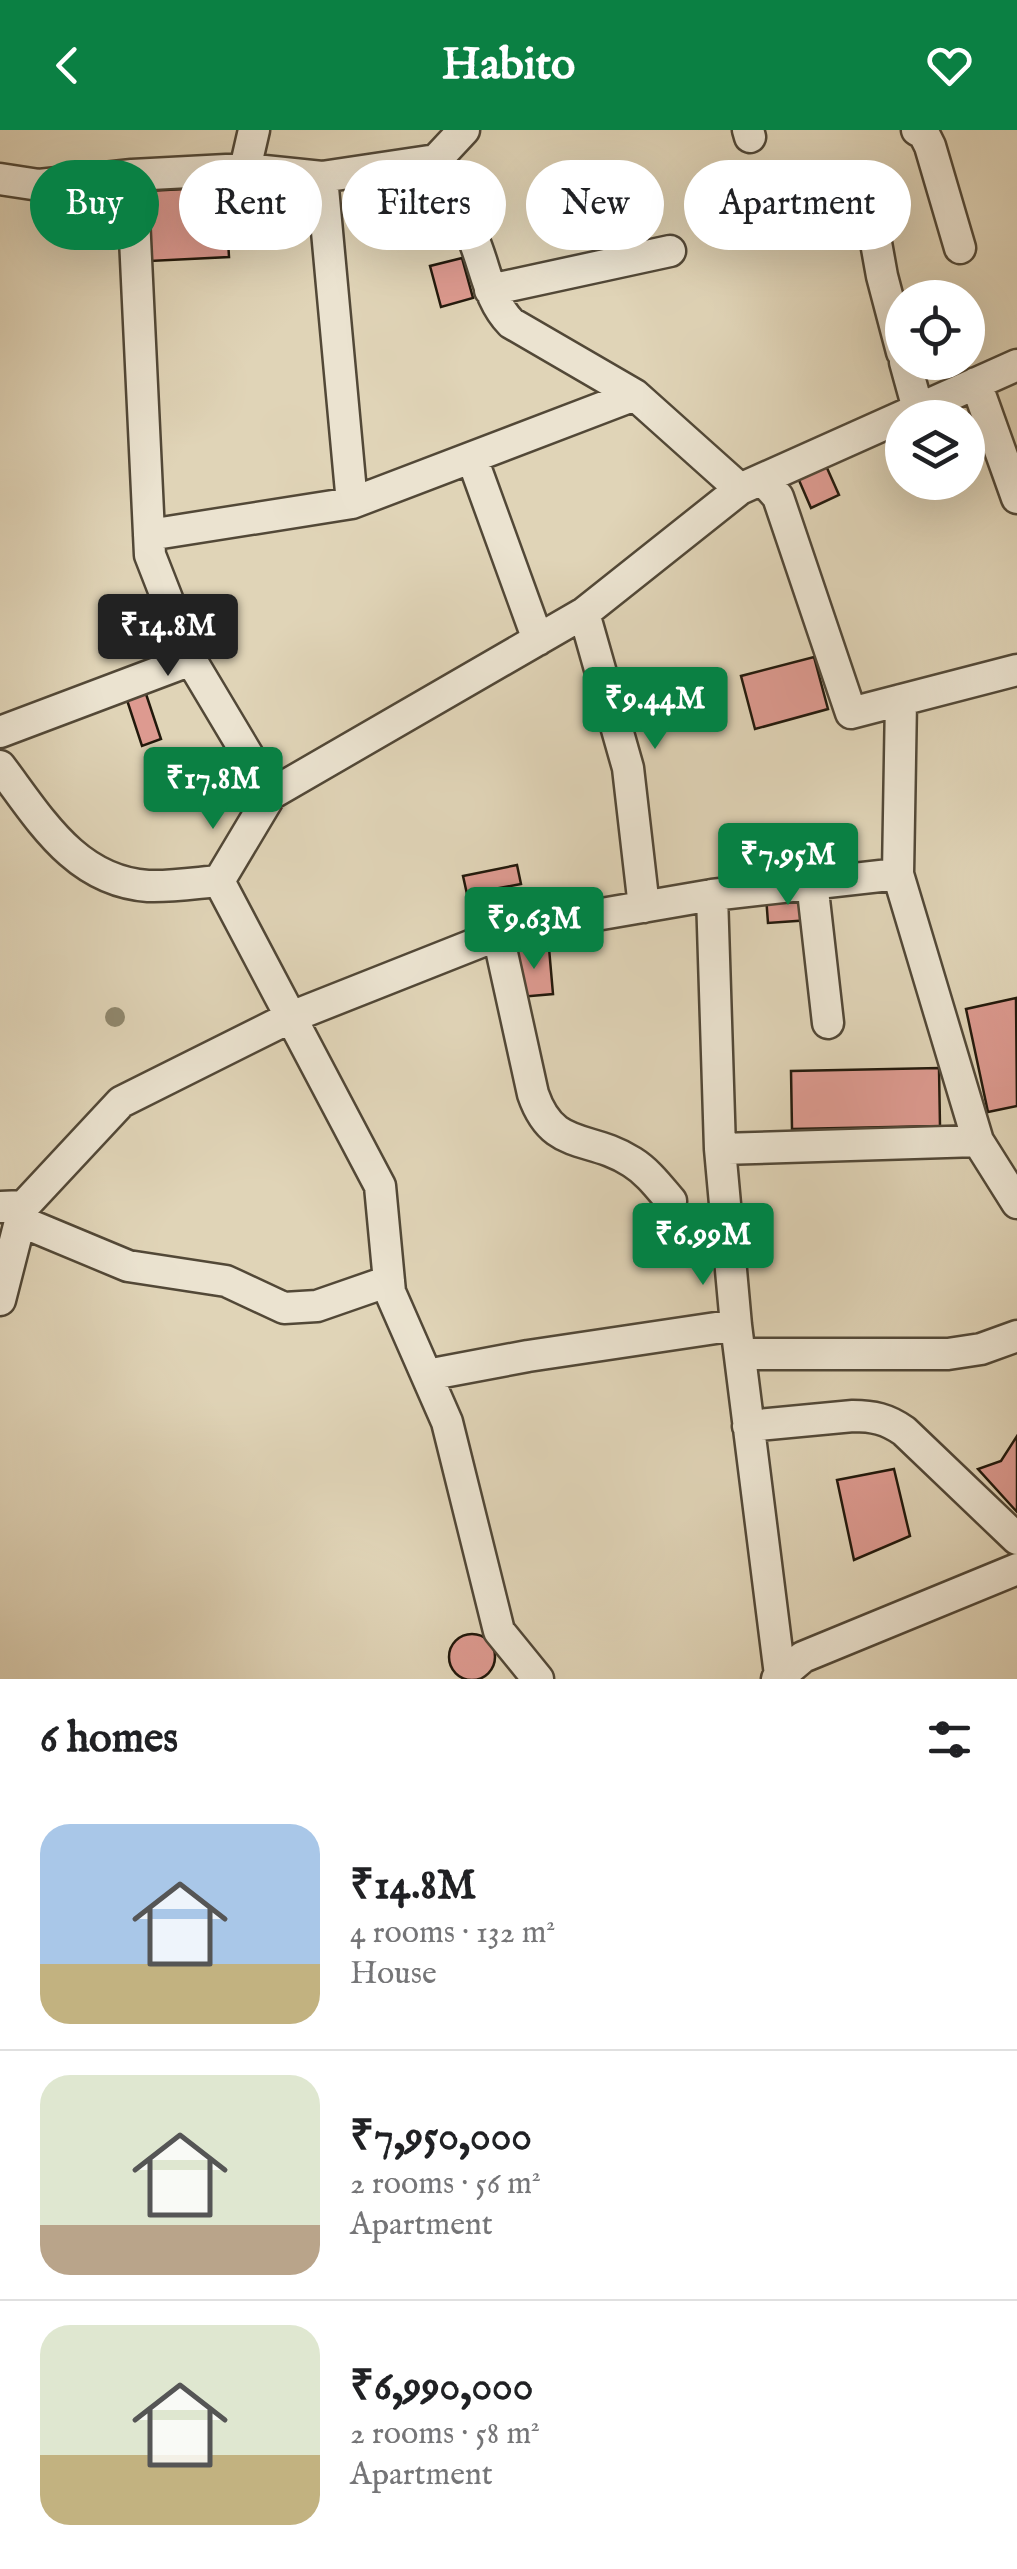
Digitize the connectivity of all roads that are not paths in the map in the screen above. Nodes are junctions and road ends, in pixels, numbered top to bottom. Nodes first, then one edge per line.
1 (254, 130) edge
2 (464, 130) edge
3 (917, 130) edge
4 (247, 160) edge
5 (436, 160) edge
6 (342, 174) edge
7 (322, 177) joint
8 (0, 179) edge
9 (30, 183) edge
10 (960, 248) dead end
11 (136, 250) edge
12 (477, 250) edge
13 (670, 250) dead end
14 (878, 250) edge
15 (885, 287) edge
16 (490, 290) junction
17 (1017, 365) edge
18 (976, 384) junction
19 (635, 395) junction
20 (939, 400) edge
21 (885, 424) edge
22 (472, 458) junction
23 (751, 484) junction
24 (1017, 498) edge
25 (352, 503) junction
26 (150, 535) junction
27 (584, 613) junction
28 (538, 640) junction
29 (192, 660) junction
30 (1017, 670) edge
31 (900, 700) junction
32 (0, 732) edge
33 (0, 766) edge
34 (271, 794) junction
35 (898, 874) junction
36 (220, 881) junction
37 (812, 882) junction
38 (712, 895) junction
39 (644, 907) junction
40 (498, 935) junction
41 (291, 1016) junction
42 (828, 1024) dead end
43 (978, 1141) junction
44 (720, 1150) junction
45 (671, 1201) dead end
46 (1017, 1203) edge
47 (15, 1211) edge
48 (389, 1281) junction
49 (0, 1300) edge
50 (1017, 1336) edge
51 (738, 1339) junction
52 (427, 1375) junction
53 (748, 1426) junction
54 (1017, 1540) edge
55 (1017, 1568) edge
56 (779, 1677) edge
57 (538, 1679) edge

1 - 4 street
2 - 5 street
3 - 10 street
6 - 7 street
7 - 25 street
8 - 9 street
11 - 26 street
12 - 16 street
13 - 16 street
14 - 15 street
16 - 19 street
17 - 18 street
18 - 20 street
18 - 24 street
19 - 22 street
19 - 23 street
21 - 23 street
22 - 25 street
22 - 28 street
23 - 27 street
23 - 31 street
25 - 26 street
26 - 29 street
27 - 28 street
27 - 39 street
28 - 34 street
29 - 32 street
29 - 34 street
30 - 31 street
31 - 35 street
33 - 36 street
34 - 36 street
35 - 37 street
35 - 43 street
36 - 41 street
37 - 38 street
37 - 42 street
38 - 39 street
38 - 44 street
39 - 40 street
40 - 41 street
40 - 45 street
41 - 47 street
41 - 48 street
43 - 44 street
43 - 46 street
44 - 51 street
47 - 48 street
47 - 49 street
48 - 52 street
50 - 51 street
51 - 52 street
51 - 53 street
52 - 57 street
53 - 54 street
53 - 56 street
55 - 56 street

